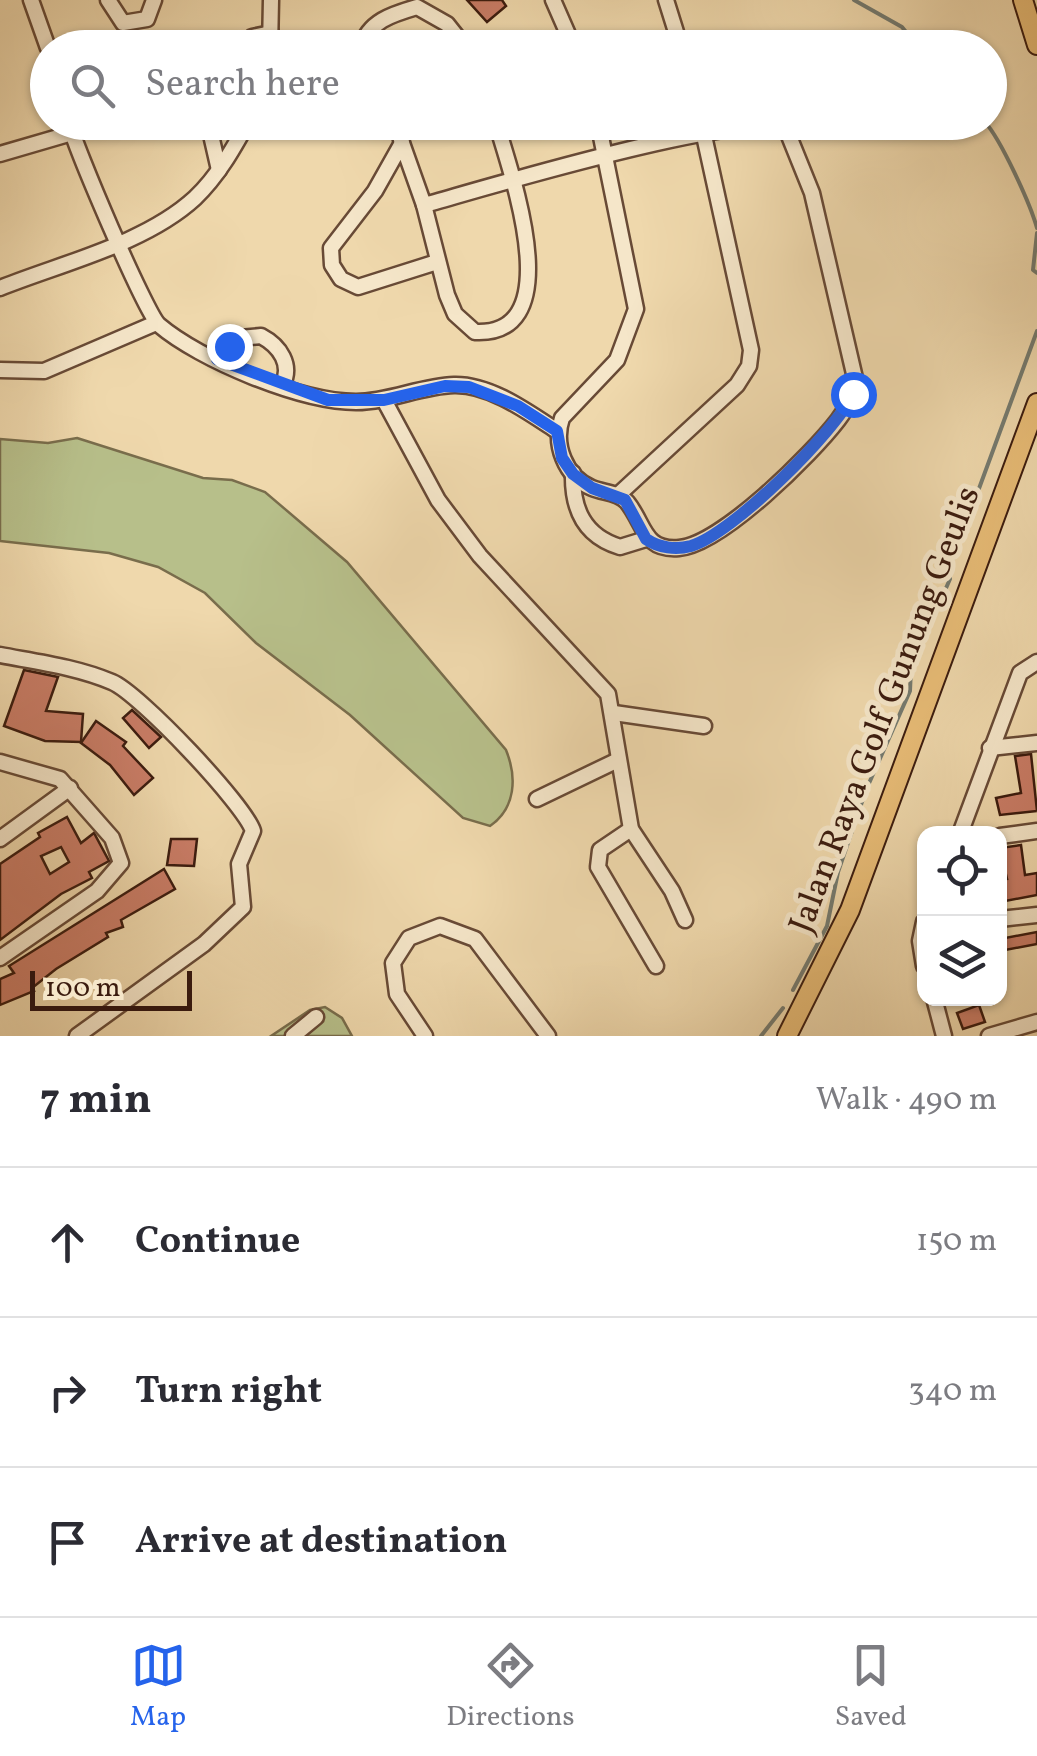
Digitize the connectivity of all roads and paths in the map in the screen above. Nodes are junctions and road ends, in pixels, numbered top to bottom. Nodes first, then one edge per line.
1 (31, 0) edge
2 (108, 0) edge
3 (154, 0) edge
4 (271, 0) edge
5 (553, 0) edge
6 (666, 0) edge
7 (1023, 0) edge
8 (42, 30) edge
9 (271, 30) edge
10 (371, 30) edge
11 (452, 30) edge
12 (566, 30) edge
13 (675, 30) edge
14 (1037, 45) edge
15 (38, 140) edge
16 (75, 140) edge
17 (212, 140) edge
18 (237, 140) edge
19 (401, 140) edge
20 (501, 140) edge
21 (602, 140) edge
22 (664, 140) edge
23 (705, 140) edge
24 (791, 140) edge
25 (402, 143) junction
26 (0, 154) edge
27 (607, 158) junction
28 (219, 170) junction
29 (512, 180) junction
30 (424, 205) junction
31 (119, 242) junction
32 (437, 262) junction
33 (0, 288) edge
34 (156, 324) junction
35 (217, 359) junction
36 (0, 370) edge
37 (282, 386) junction
38 (384, 400) junction
39 (1037, 402) edge
40 (557, 431) junction
41 (573, 474) junction
42 (618, 495) junction
43 (646, 539) junction
44 (0, 655) edge
45 (1037, 662) edge
46 (614, 714) junction
47 (704, 726) dead end
48 (1037, 743) edge
49 (990, 748) junction
50 (616, 761) junction
51 (0, 762) edge
52 (70, 788) junction
53 (537, 799) dead end
54 (963, 826) edge
55 (631, 829) junction
56 (1037, 831) edge
57 (1007, 835) edge
58 (0, 839) edge
59 (1037, 914) edge
60 (1007, 918) edge
61 (685, 920) dead end
62 (0, 958) edge
63 (656, 966) dead end
64 (936, 1006) edge
65 (316, 1017) dead end
66 (1037, 1022) edge
67 (77, 1036) edge
68 (293, 1036) edge
69 (425, 1036) edge
70 (548, 1036) edge
71 (787, 1036) edge
72 (944, 1036) edge
73 (989, 1036) edge

1 - 8 street
2 - 3 street
4 - 9 street
5 - 12 street
6 - 13 street
7 - 14 main road
10 - 11 street
15 - 26 street
16 - 31 street
17 - 28 street
18 - 28 street
19 - 25 street
20 - 29 street
21 - 27 street
22 - 27 street
23 - 42 street
24 - 43 street
25 - 30 street
25 - 32 street
27 - 29 street
27 - 40 street
28 - 31 street
29 - 30 street
29 - 32 street
30 - 32 street
31 - 33 street
31 - 34 street
34 - 35 street
34 - 36 street
35 - 37 street
35 - 37 street
37 - 38 street
38 - 40 street
38 - 46 street
39 - 71 main road, Jalan Raya Golf Gunung Geulis
40 - 41 street
41 - 42 street
41 - 43 street
42 - 43 street
44 - 67 street
45 - 49 street
46 - 47 street
46 - 50 street
48 - 49 street
49 - 54 street
50 - 53 street
50 - 55 street
51 - 52 street
52 - 58 street
52 - 62 street
55 - 61 street
55 - 63 street
56 - 57 street
59 - 60 street
64 - 72 street
65 - 68 street
66 - 73 street
69 - 70 street

